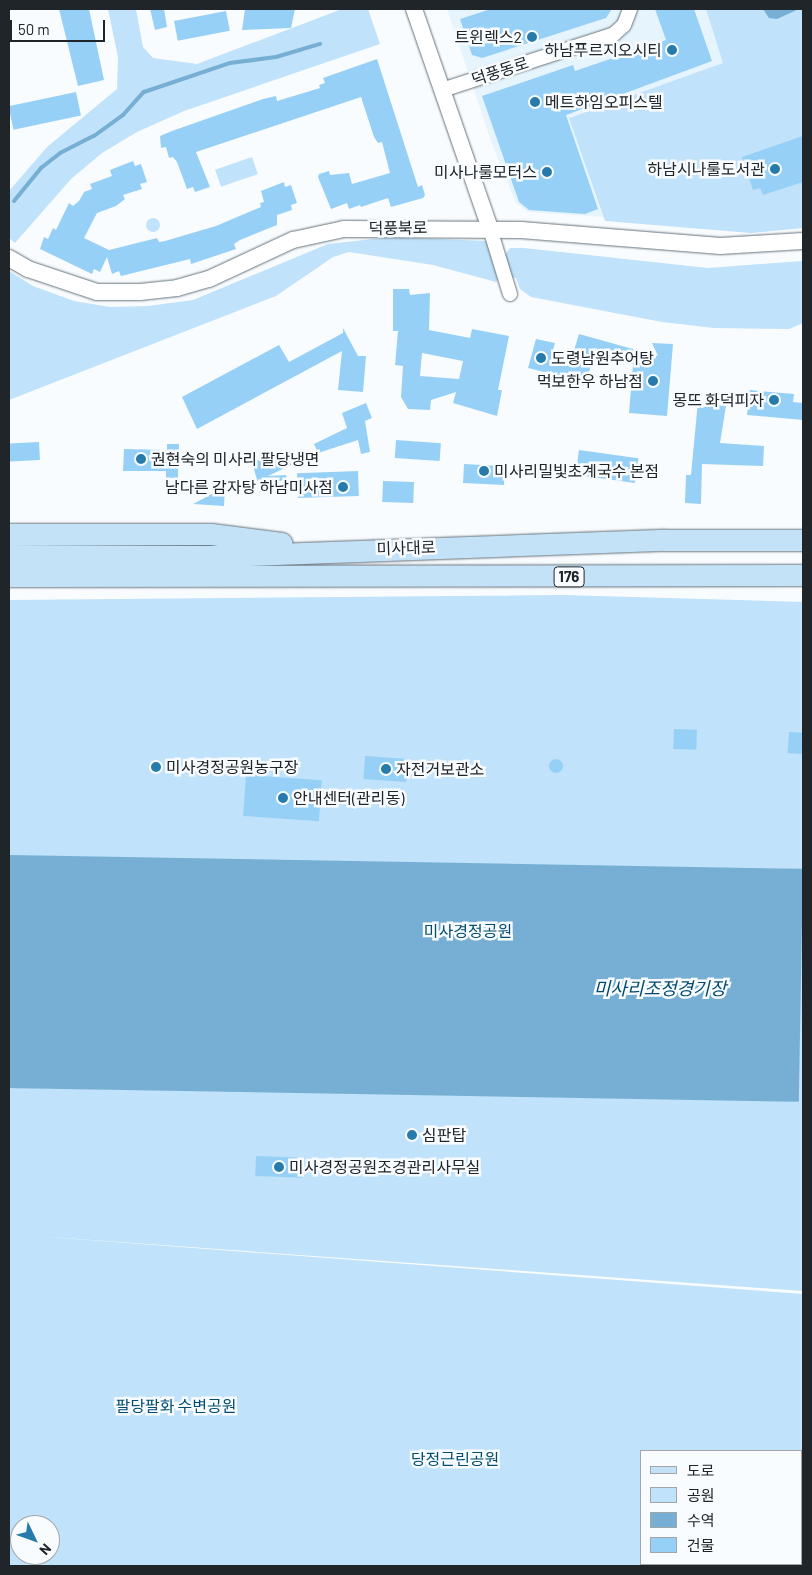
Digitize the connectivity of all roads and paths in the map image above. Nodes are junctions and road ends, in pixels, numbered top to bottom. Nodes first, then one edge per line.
1 (414, 9) edge
2 (630, 9) edge
3 (442, 90) junction
4 (490, 229) junction
5 (803, 241) edge
6 (9, 258) edge
7 (510, 294) dead end
8 (9, 534) edge
9 (803, 540) edge
10 (336, 550) junction
11 (9, 555) edge
12 (9, 576) edge
13 (803, 576) edge
14 (334, 578) junction
15 (9, 589) edge

1 - 3 street
2 - 3 street, 덕풍동로
3 - 4 street
4 - 5 street, 덕풍북로
4 - 6 street, 덕풍북로
4 - 7 street
8 - 10 main road
9 - 10 main road, 미사대로 / 176
10 - 11 main road, 미사대로 / 176
12 - 14 main road, 미사대로 / 176
13 - 14 main road, 미사대로 / 176
14 - 15 main road

